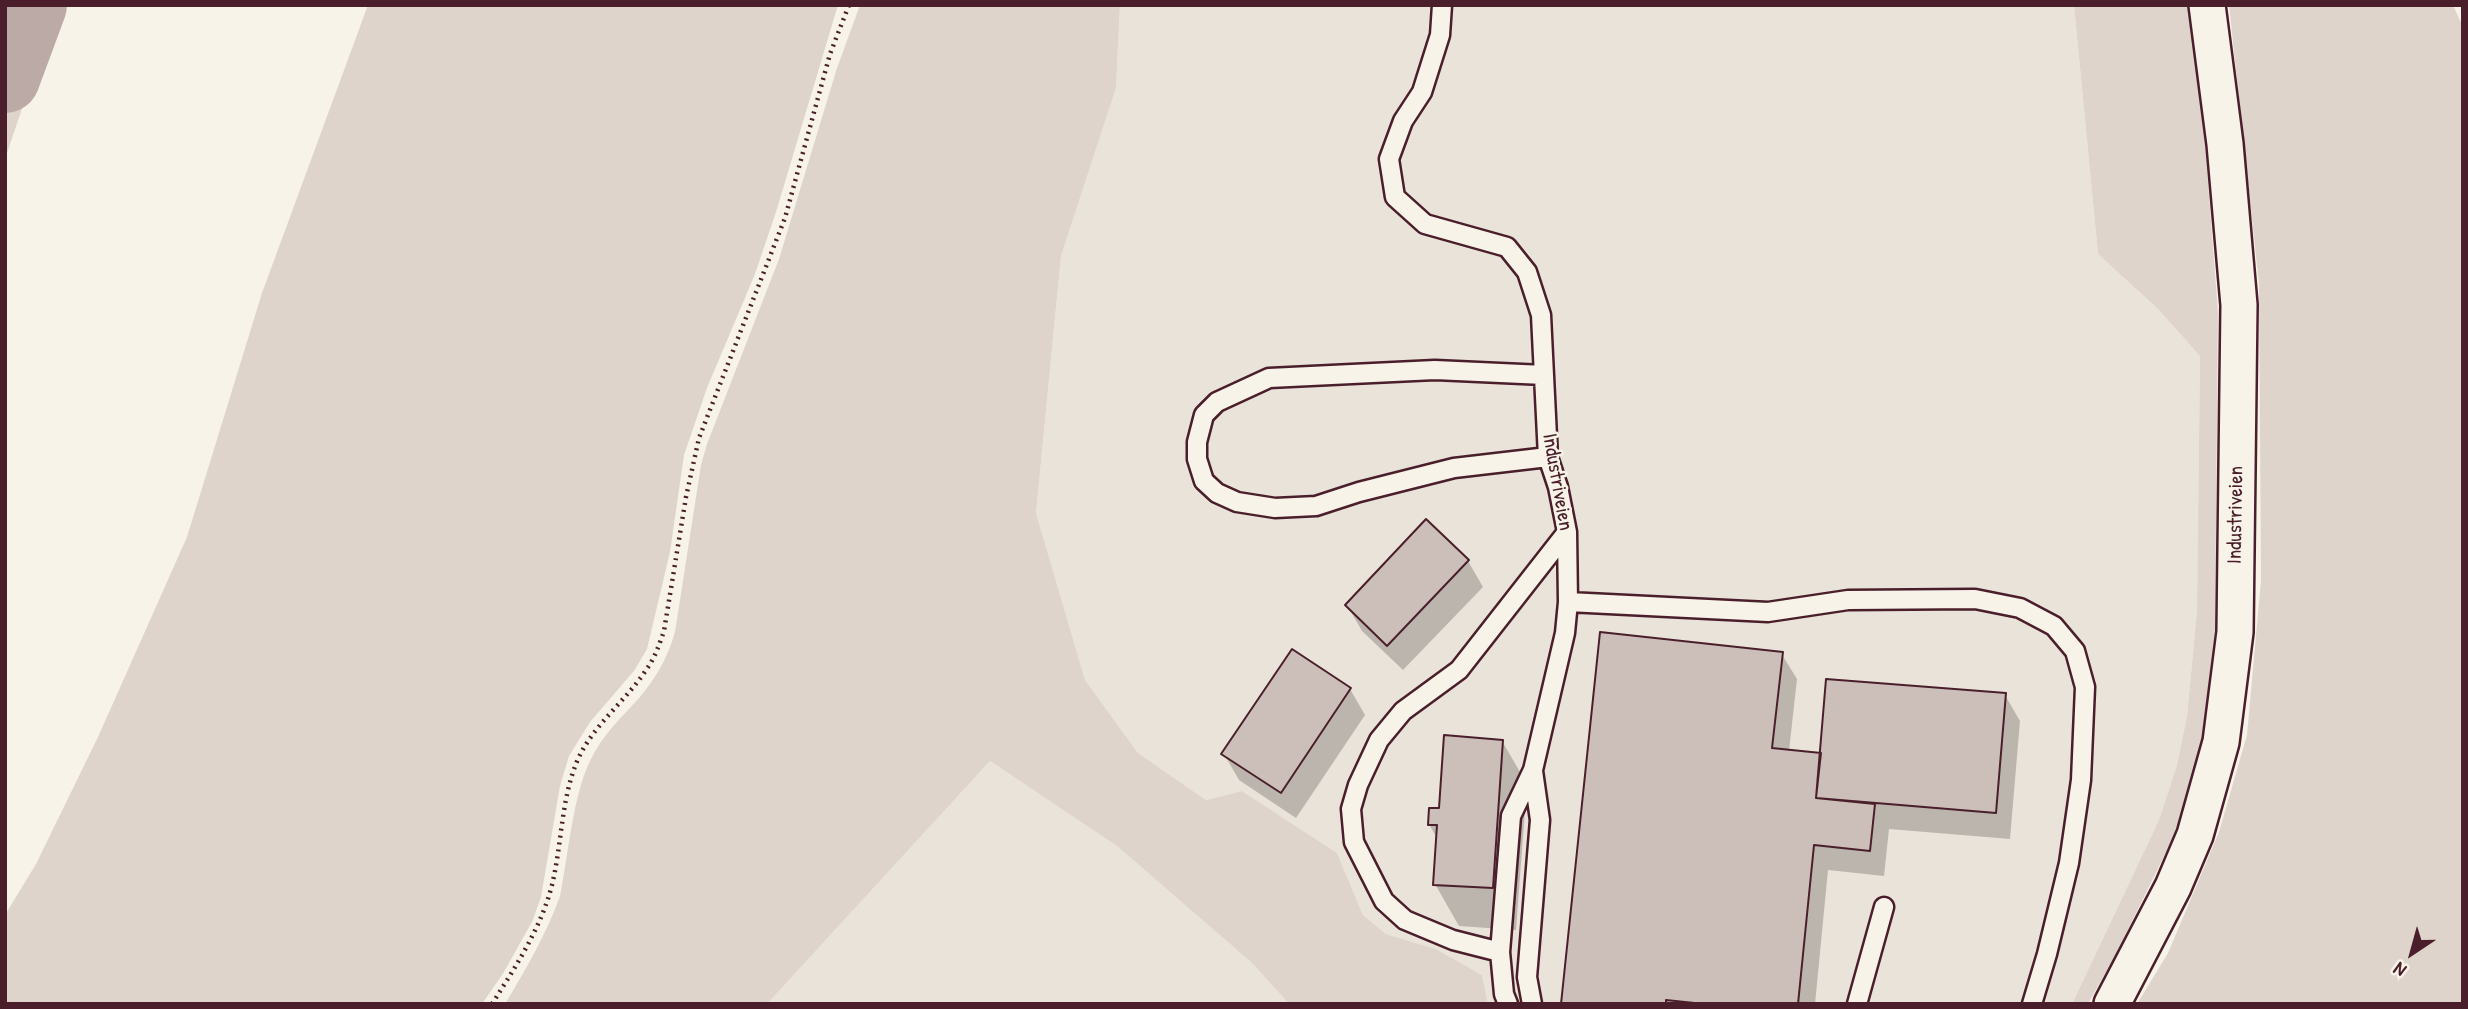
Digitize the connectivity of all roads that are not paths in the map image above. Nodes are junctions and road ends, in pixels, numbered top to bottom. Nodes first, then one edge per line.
1 (1442, 5) edge
2 (2207, 5) edge
3 (1544, 375) junction
4 (1548, 457) junction
5 (1567, 532) junction
6 (1568, 602) junction
7 (1533, 770) junction
8 (1884, 907) dead end
9 (1500, 952) junction
10 (1508, 1004) edge
11 (1532, 1004) edge
12 (1857, 1004) edge
13 (2032, 1004) edge
14 (2112, 1004) edge

1 - 3 lane, Industriveien
2 - 14 street, Industriveien
3 - 4 lane, Industriveien
3 - 4 lane
4 - 5 lane, Industriveien
5 - 6 lane, Industriveien
5 - 9 lane
6 - 7 lane, Industriveien
6 - 13 lane
7 - 9 lane, Industriveien
7 - 11 lane
8 - 12 lane
9 - 10 lane, Industriveien

